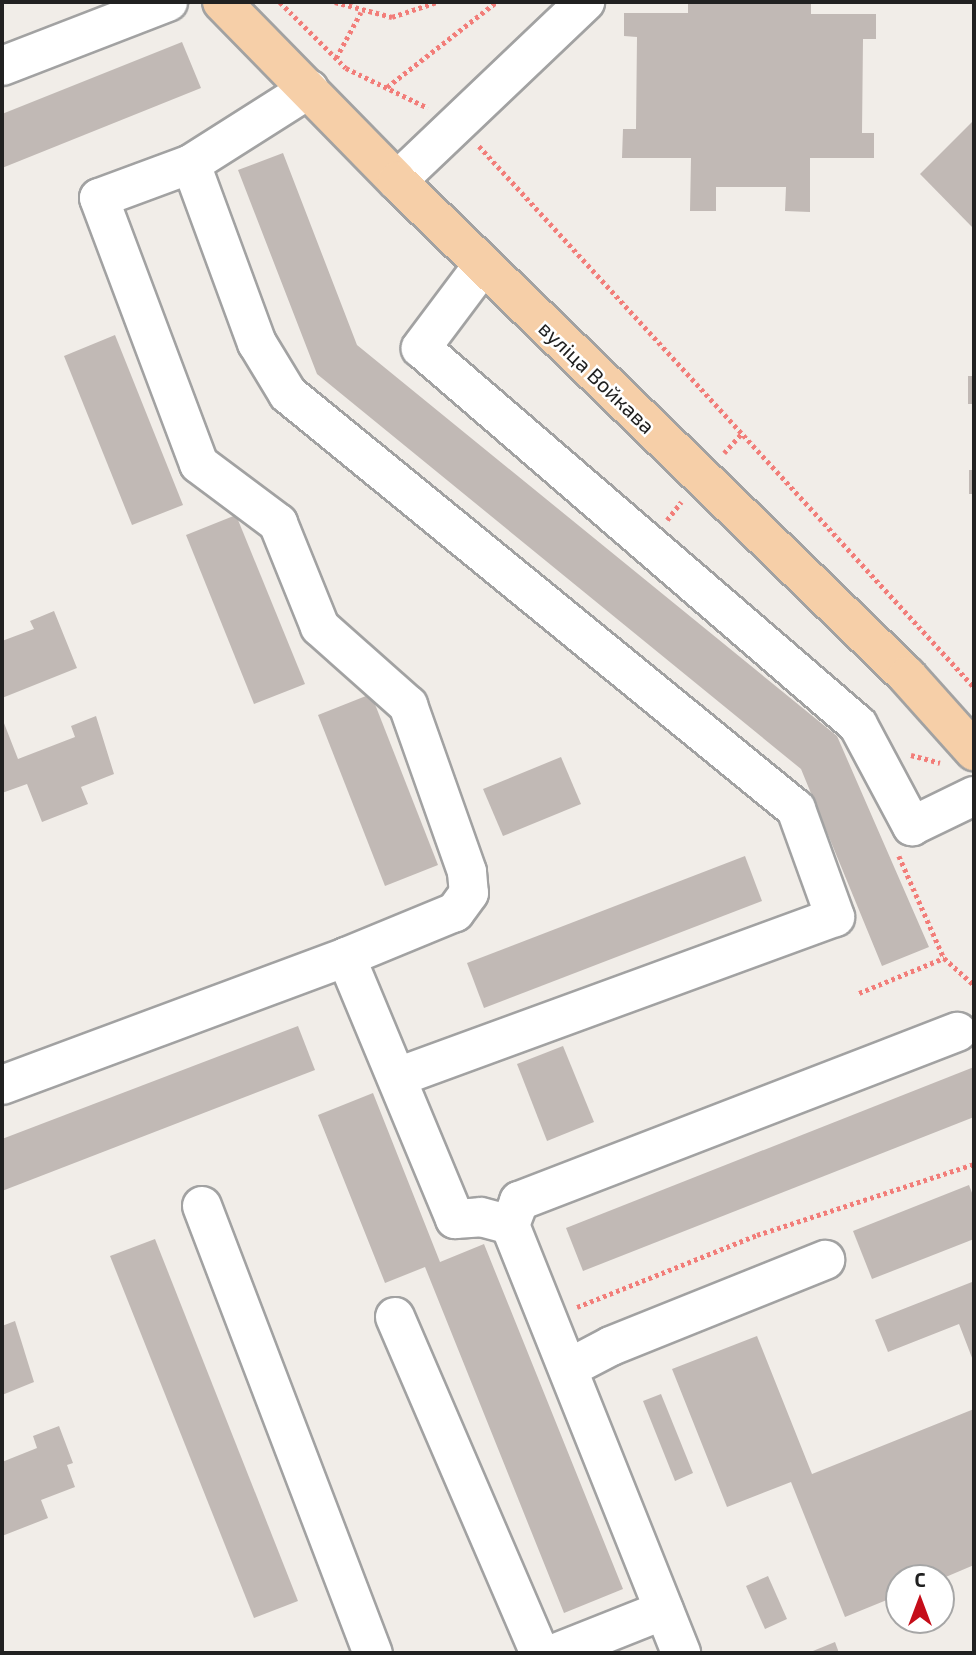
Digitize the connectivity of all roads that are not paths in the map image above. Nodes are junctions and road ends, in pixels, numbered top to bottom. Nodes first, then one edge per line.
1 (168, 2) edge
2 (222, 2) edge
3 (585, 2) edge
4 (2, 66) edge
5 (309, 89) junction
6 (191, 164) junction
7 (397, 181) junction
8 (483, 265) junction
9 (974, 751) edge
10 (974, 796) edge
11 (346, 957) junction
12 (958, 1032) dead end
13 (397, 1077) junction
14 (2, 1085) edge
15 (202, 1206) dead end
16 (510, 1225) junction
17 (825, 1260) dead end
18 (395, 1317) dead end
19 (570, 1367) junction
20 (664, 1611) junction
21 (373, 1653) edge
22 (540, 1653) edge
23 (556, 1653) edge
24 (681, 1653) edge

1 - 4 lane
2 - 5 main road, вуліца Войкава
3 - 7 lane
5 - 6 lane
5 - 7 main road, вуліца Войкава
6 - 11 lane
6 - 13 lane
7 - 8 main road, вуліца Войкава
8 - 9 main road, вуліца Войкава
8 - 10 lane
11 - 13 lane
11 - 14 lane
12 - 16 lane
13 - 16 lane
15 - 21 lane
16 - 19 lane
17 - 19 lane
18 - 22 lane
19 - 20 lane
20 - 23 lane
20 - 24 lane

